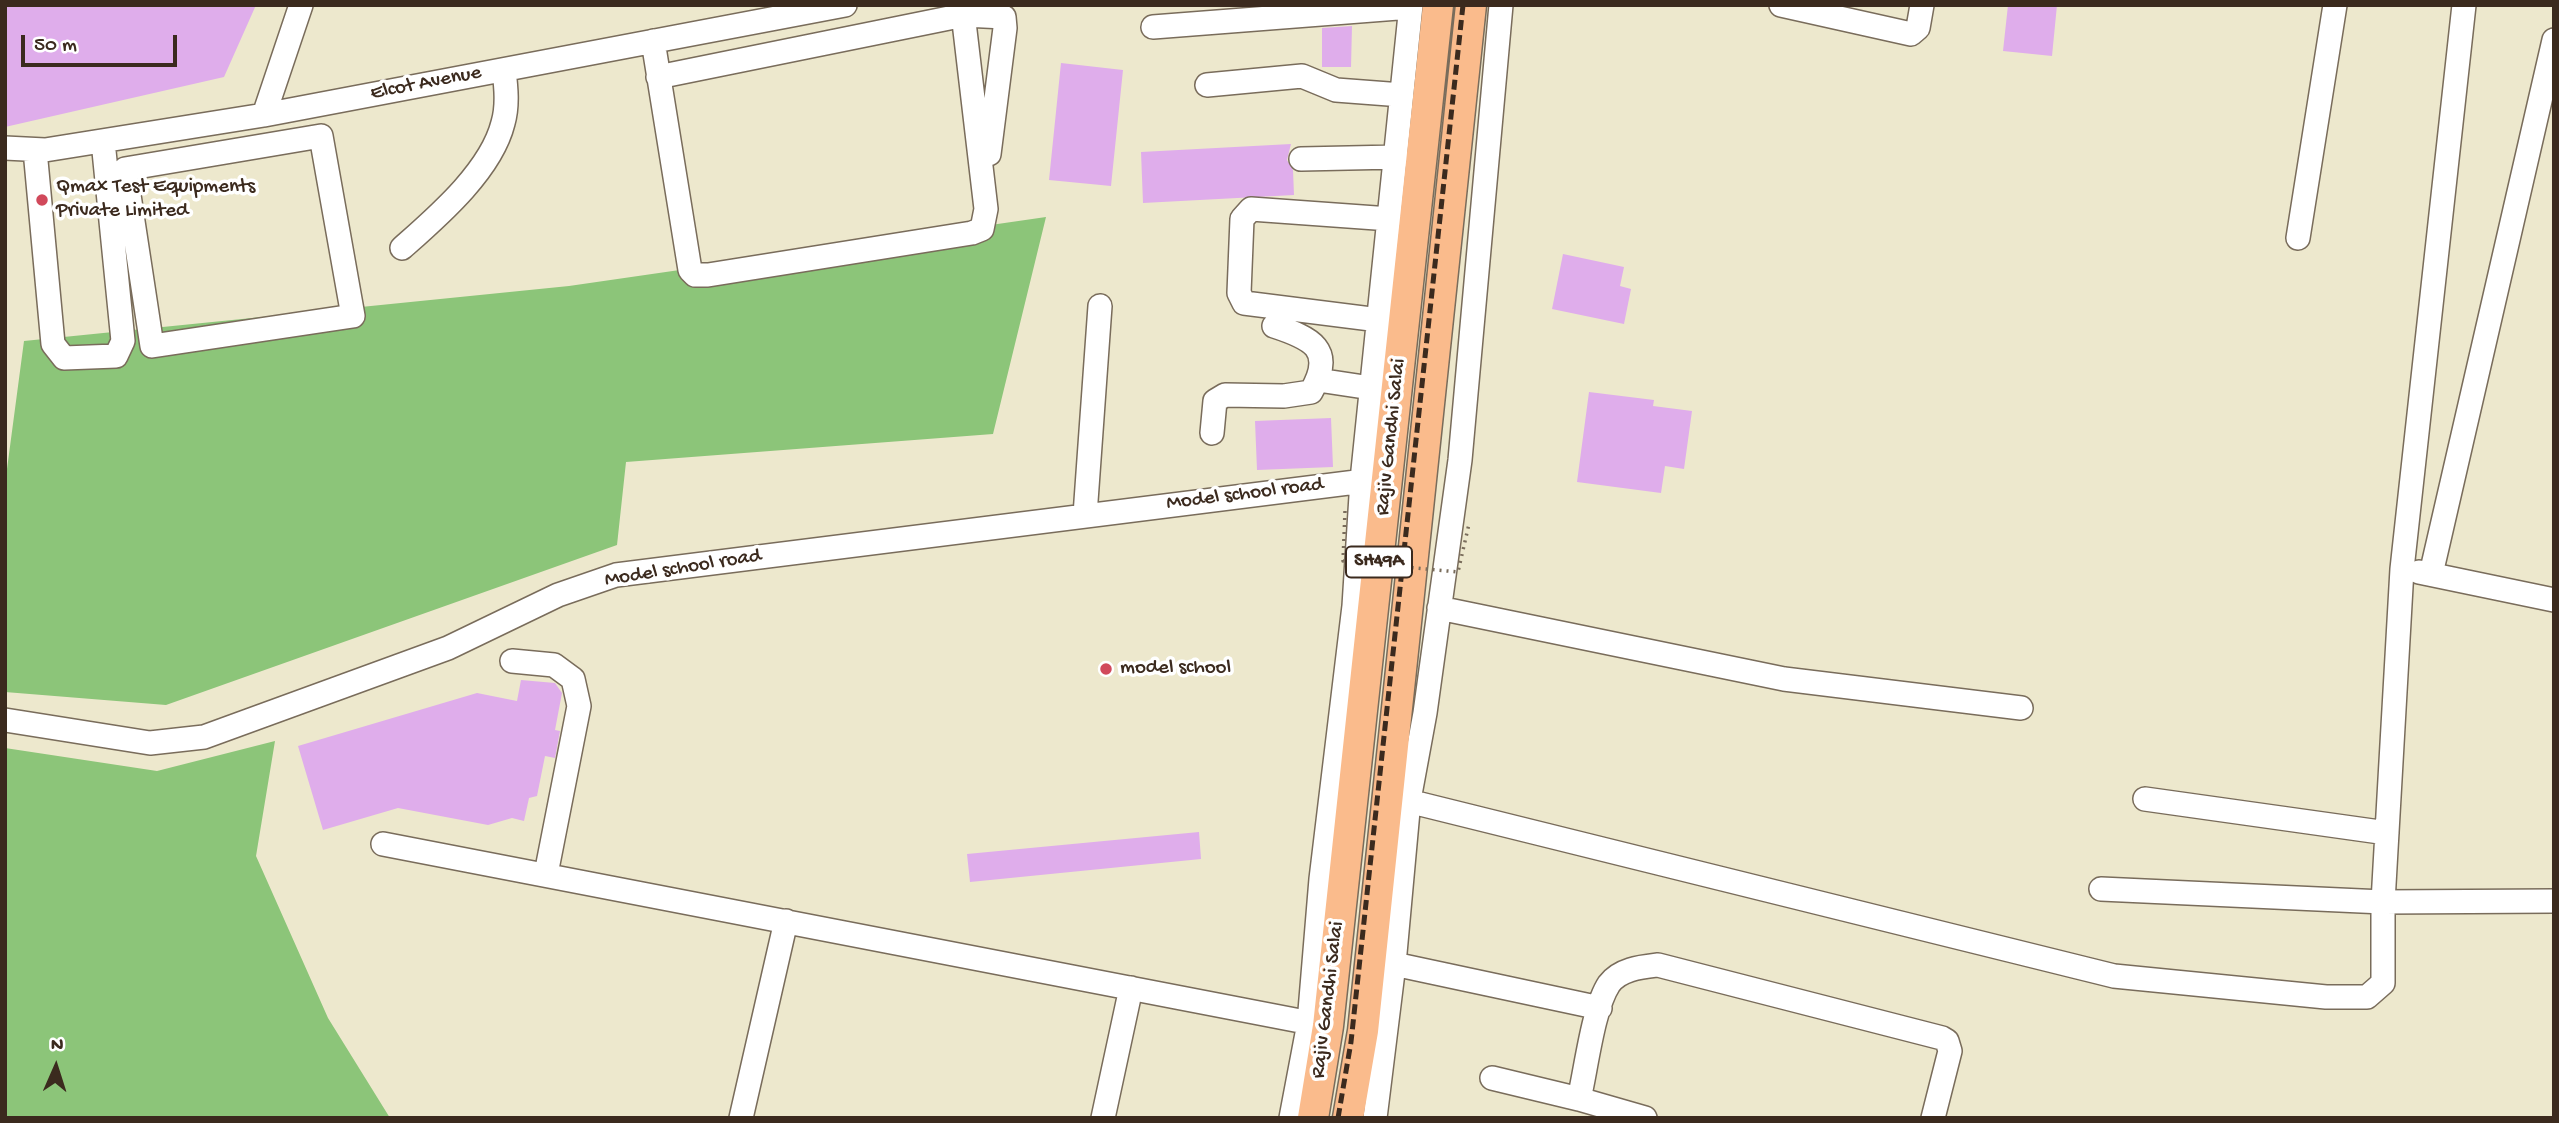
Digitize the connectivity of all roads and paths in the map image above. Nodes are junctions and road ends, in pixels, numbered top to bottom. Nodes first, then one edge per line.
1 (301, 5) edge
2 (845, 5) edge
3 (1471, 5) edge
4 (1501, 5) edge
5 (1781, 5) edge
6 (1922, 5) edge
7 (2335, 5) edge
8 (2464, 5) edge
9 (1420, 6) edge
10 (819, 8) edge
11 (963, 10) edge
12 (1153, 27) dead end
13 (2554, 40) edge
14 (653, 41) junction
15 (1434, 49) junction
16 (1466, 51) junction
17 (504, 69) junction
18 (658, 77) junction
19 (1207, 85) dead end
20 (1416, 94) junction
21 (1462, 94) junction
22 (264, 115) junction
23 (217, 122) junction
24 (103, 141) junction
25 (5, 148) edge
26 (35, 150) junction
27 (223, 152) junction
28 (1396, 157) junction
29 (1301, 159) dead end
30 (984, 189) junction
31 (1390, 219) junction
32 (2298, 238) dead end
33 (402, 248) dead end
34 (1100, 306) dead end
35 (1379, 320) junction
36 (1274, 326) dead end
37 (1432, 374) junction
38 (1468, 377) junction
39 (1318, 380) junction
40 (1371, 388) junction
41 (1212, 433) dead end
42 (1375, 479) junction
43 (1345, 511) dead end
44 (1085, 515) junction
45 (1469, 524) dead end
46 (2402, 569) junction
47 (2431, 574) junction
48 (2554, 600) edge
49 (1439, 608) junction
50 (512, 661) dead end
51 (2021, 708) dead end
52 (5, 720) edge
53 (1398, 798) junction
54 (2145, 799) dead end
55 (2387, 833) junction
56 (383, 844) dead end
57 (546, 874) junction
58 (2101, 889) dead end
59 (2554, 901) edge
60 (2383, 902) junction
61 (786, 921) junction
62 (1394, 964) junction
63 (1131, 988) junction
64 (1600, 1008) junction
65 (1318, 1024) junction
66 (1492, 1078) dead end
67 (1579, 1099) junction
68 (741, 1118) edge
69 (1102, 1118) edge
70 (1292, 1118) edge
71 (1313, 1118) edge
72 (1348, 1118) edge
73 (1375, 1118) edge
74 (1645, 1118) edge
75 (1933, 1118) edge

1 - 22 street
2 - 10 street, Elcot Avenue
3 - 16 main road, Rajiv Gandhi Salai / SH49A
4 - 38 street
5 - 6 street
7 - 32 street
8 - 46 street
9 - 12 street
9 - 15 main road, Rajiv Gandhi Salai / SH49A
9 - 20 street
10 - 14 street, Elcot Avenue
11 - 18 street
11 - 30 street
11 - 30 street
13 - 47 street
14 - 17 street, Elcot Avenue
14 - 18 street
15 - 16 main road
15 - 20 main road, Rajiv Gandhi Salai / SH49A
16 - 21 main road, Rajiv Gandhi Salai / SH49A
17 - 22 street, Elcot Avenue
17 - 33 street
18 - 30 street
19 - 20 street
20 - 21 main road
20 - 28 street
20 - 42 main road, Rajiv Gandhi Salai / SH49A
21 - 37 main road, Rajiv Gandhi Salai / SH49A
22 - 23 street, Elcot Avenue
23 - 24 street, Elcot Avenue
23 - 27 street
24 - 26 street, Elcot Avenue
24 - 26 street
25 - 26 street, Elcot Avenue
27 - 27 street
28 - 29 street
28 - 31 street
31 - 35 street
31 - 35 street
34 - 44 street
35 - 40 street
36 - 39 street
37 - 38 street
37 - 53 main road, Rajiv Gandhi Salai / SH49A
38 - 49 street
39 - 40 street
39 - 41 street
40 - 42 street
42 - 44 street, Model school road
42 - 65 main road, Rajiv Gandhi Salai / SH49A
43 - 45 path, bridge
44 - 52 street, Model school road
46 - 47 street
46 - 55 street
47 - 48 street
49 - 51 street
49 - 53 street
50 - 57 street
53 - 60 street
53 - 62 street
53 - 72 main road, Rajiv Gandhi Salai / SH49A
54 - 55 street
55 - 60 street
56 - 57 street
57 - 61 street
58 - 60 street
59 - 60 street
61 - 63 street
61 - 68 street
62 - 64 street
62 - 73 street
63 - 65 street
63 - 69 street
64 - 67 street
64 - 75 street
65 - 70 street
65 - 71 main road, Rajiv Gandhi Salai / SH49A
66 - 67 street
67 - 74 street

